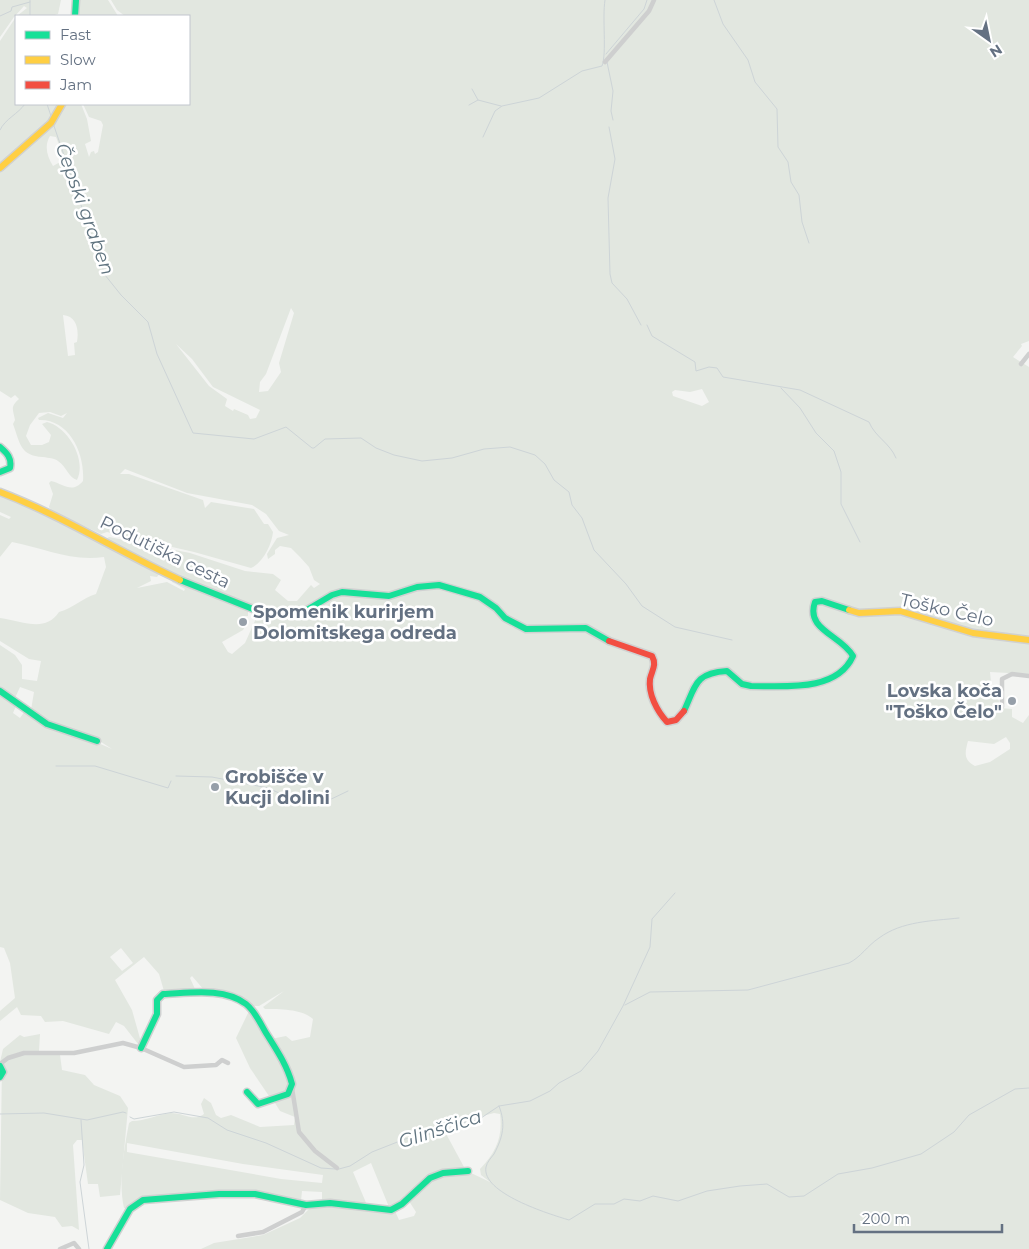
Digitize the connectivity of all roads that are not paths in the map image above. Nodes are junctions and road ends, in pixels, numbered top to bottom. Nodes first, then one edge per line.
1 (76, 0) edge
2 (654, 0) edge
3 (75, 15) edge
4 (604, 62) dead end
5 (62, 105) edge
6 (0, 168) edge
7 (1029, 354) edge
8 (1021, 364) dead end
9 (0, 447) edge
10 (0, 472) edge
11 (0, 492) edge
12 (514, 624) joint
13 (1029, 640) edge
14 (1029, 676) edge
15 (0, 691) edge
16 (1002, 707) dead end
17 (97, 741) dead end
18 (142, 1048) junction
19 (228, 1063) dead end
20 (0, 1065) edge
21 (0, 1077) edge
22 (292, 1088) junction
23 (246, 1092) dead end
24 (337, 1168) dead end
25 (468, 1170) dead end
26 (306, 1205) junction
27 (238, 1236) dead end
28 (60, 1249) edge
29 (79, 1249) edge
30 (107, 1249) edge

1 - 3 street
2 - 4 street
5 - 6 street
7 - 8 street
9 - 10 street
11 - 12 street, Podutiška cesta
12 - 13 street, Toško Čelo
14 - 16 street
15 - 17 street
18 - 19 street
18 - 20 street
18 - 22 street
20 - 21 street
22 - 23 street
22 - 24 street
25 - 26 street
26 - 27 street
26 - 30 street
28 - 29 street

